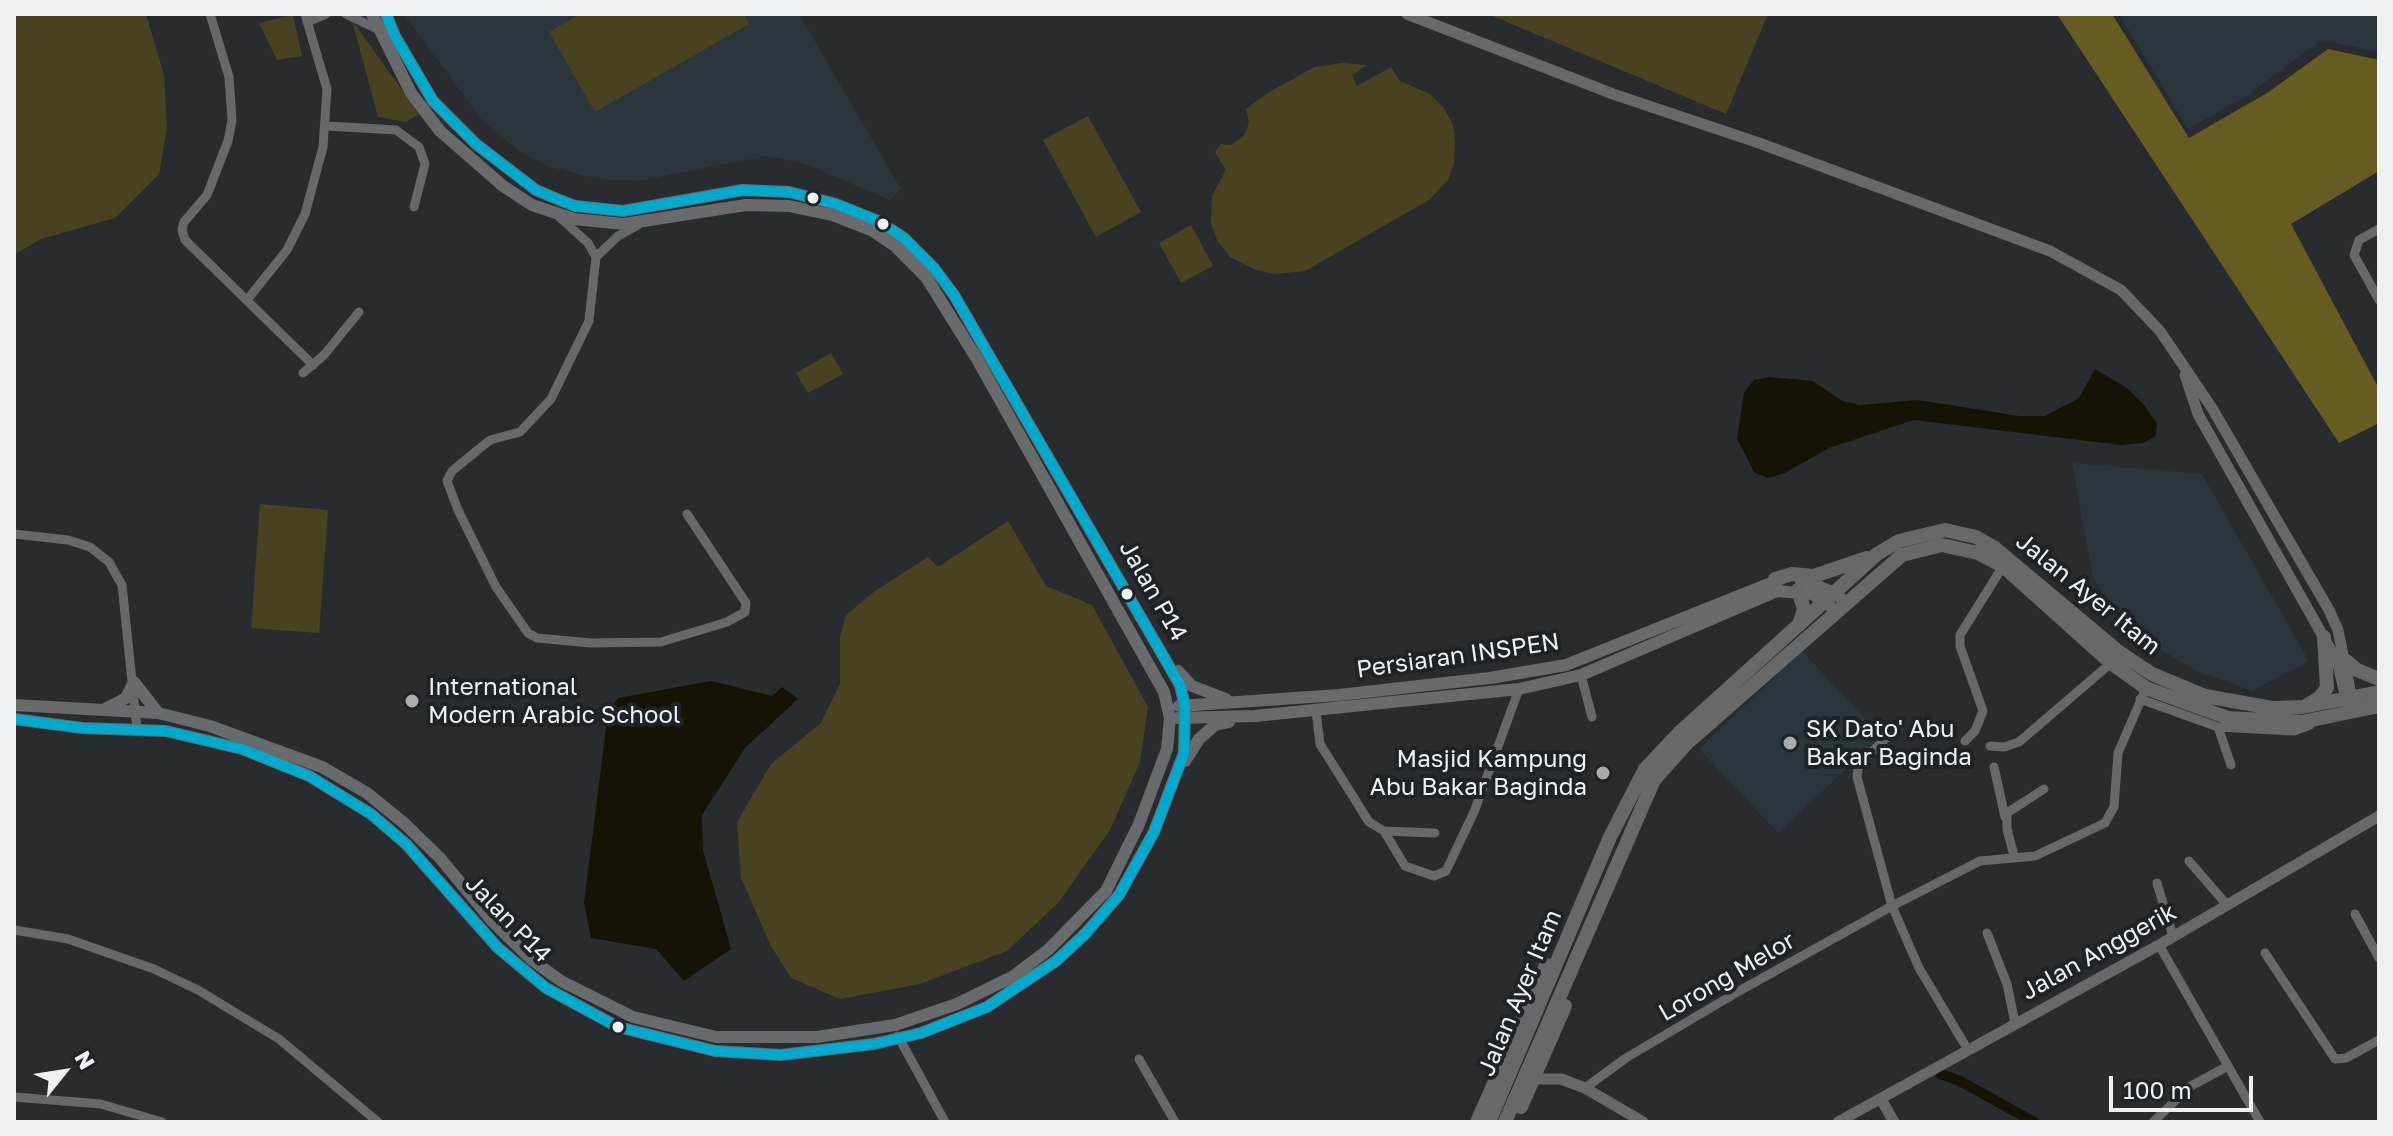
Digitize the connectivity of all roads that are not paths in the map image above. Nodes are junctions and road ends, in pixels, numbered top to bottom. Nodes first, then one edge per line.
1 (210, 14) edge
2 (326, 14) edge
3 (346, 14) edge
4 (372, 14) edge
5 (386, 14) edge
6 (1407, 14) edge
7 (306, 18) edge
8 (377, 29) junction
9 (327, 126) junction
10 (414, 207) dead end
11 (555, 214) junction
12 (641, 223) junction
13 (2379, 229) edge
14 (596, 257) junction
15 (247, 300) junction
16 (2379, 300) edge
17 (359, 312) dead end
18 (2181, 363) junction
19 (313, 365) junction
20 (303, 373) dead end
21 (2254, 476) junction
22 (2240, 486) junction
23 (687, 514) dead end
24 (14, 534) edge
25 (1877, 554) junction
26 (2003, 566) junction
27 (1775, 579) junction
28 (1798, 590) junction
29 (1835, 602) junction
30 (1799, 625) junction
31 (2324, 637) junction
32 (1166, 656) junction
33 (2345, 660) junction
34 (2111, 663) junction
35 (1581, 675) junction
36 (2379, 679) edge
37 (134, 682) junction
38 (1519, 689) junction
39 (2379, 692) edge
40 (2143, 694) junction
41 (1245, 703) junction
42 (2350, 704) junction
43 (14, 705) edge
44 (2379, 706) edge
45 (2303, 707) junction
46 (137, 710) junction
47 (1316, 711) junction
48 (94, 712) junction
49 (1185, 712) junction
50 (158, 713) junction
51 (1169, 713) junction
52 (1255, 716) junction
53 (1592, 717) dead end
54 (2328, 717) junction
55 (14, 721) edge
56 (1900, 725) dead end
57 (2218, 727) junction
58 (137, 729) junction
59 (1965, 741) dead end
60 (1990, 746) dead end
61 (2231, 765) dead end
62 (1994, 767) dead end
63 (2044, 789) dead end
64 (1170, 792) junction
65 (2379, 816) edge
66 (2006, 821) junction
67 (1384, 831) junction
68 (1435, 833) dead end
69 (2014, 856) junction
70 (1618, 858) junction
71 (2189, 861) dead end
72 (2157, 883) dead end
73 (2227, 905) junction
74 (1892, 906) junction
75 (2355, 914) dead end
76 (1572, 927) junction
77 (14, 930) edge
78 (1987, 933) dead end
79 (2173, 936) junction
80 (2159, 945) junction
81 (2265, 953) dead end
82 (2379, 958) edge
83 (2015, 1023) junction
84 (895, 1025) junction
85 (898, 1039) junction
86 (2379, 1040) edge
87 (1968, 1050) junction
88 (1139, 1059) dead end
89 (2228, 1066) junction
90 (1536, 1079) junction
91 (1585, 1088) junction
92 (14, 1097) edge
93 (1881, 1099) junction
94 (162, 1122) edge
95 (378, 1122) edge
96 (945, 1122) edge
97 (1175, 1122) edge
98 (1477, 1122) edge
99 (1489, 1122) edge
100 (1505, 1122) edge
101 (1513, 1122) edge
102 (1643, 1122) edge
103 (1838, 1122) edge
104 (1894, 1122) edge
105 (2153, 1122) edge
106 (2260, 1122) edge

1 - 15 street
2 - 7 street
3 - 8 street
4 - 8 main road, Jalan P14
5 - 32 main road, Jalan P14
6 - 18 street
7 - 9 street
8 - 11 main road, Jalan P14
9 - 10 street
9 - 15 street
11 - 12 main road, Jalan P14
11 - 14 street
12 - 14 street
12 - 51 main road, Jalan P14
13 - 16 street
14 - 23 street
15 - 19 street
17 - 19 street
18 - 21 street
18 - 22 street
19 - 20 street
21 - 22 street
21 - 33 street
22 - 31 street
24 - 37 street
25 - 27 main road
25 - 29 main road, Jalan Ayer Itam
25 - 45 main road, Jalan Ayer Itam
26 - 29 main road, Jalan Ayer Itam
26 - 34 main road, Jalan Ayer Itam
26 - 59 street
27 - 29 main road
27 - 41 main road, Persiaran INSPEN
28 - 29 main road
28 - 30 main road
28 - 35 main road, Persiaran INSPEN
29 - 30 main road, Jalan Ayer Itam
29 - 70 main road, Jalan Ayer Itam
30 - 76 main road, Jalan Ayer Itam
31 - 42 street
31 - 45 main road
32 - 41 main road
32 - 49 main road, Jalan P14
33 - 36 main road
33 - 42 street
34 - 40 main road, Jalan Ayer Itam
34 - 60 street
35 - 38 main road, Persiaran INSPEN
35 - 53 street
37 - 46 street
37 - 48 main road
37 - 50 main road
38 - 47 main road, Persiaran INSPEN
38 - 67 street
39 - 42 main road, Jalan Ayer Itam
40 - 54 main road, Jalan Ayer Itam
40 - 57 street
40 - 69 street, Lorong Melor
41 - 49 main road, Persiaran INSPEN
42 - 44 main road, Jalan Ayer Itam
42 - 45 main road, Jalan Ayer Itam
42 - 54 main road, Jalan Ayer Itam
43 - 48 main road, Jalan P14
46 - 48 main road, Jalan P14
46 - 50 main road, Jalan P14
46 - 58 street
47 - 52 main road, Persiaran INSPEN
47 - 67 street
49 - 51 main road
49 - 52 main road
49 - 64 main road, Jalan P14
50 - 84 main road, Jalan P14
51 - 84 main road, Jalan P14
52 - 64 main road
54 - 57 street
55 - 58 main road, Jalan P14
56 - 74 street
57 - 61 street
58 - 85 main road, Jalan P14
62 - 66 street
63 - 66 street
64 - 85 main road, Jalan P14
65 - 73 street, Jalan Anggerik
66 - 69 street
67 - 68 street
69 - 74 street, Lorong Melor
70 - 90 main road
70 - 100 main road, Jalan Ayer Itam
71 - 73 street
72 - 79 street
73 - 79 street, Jalan Anggerik
74 - 87 street
74 - 91 street, Lorong Melor
75 - 82 street
76 - 98 main road
76 - 99 main road, Jalan Ayer Itam
77 - 95 street
78 - 83 street
79 - 80 street, Jalan Anggerik
80 - 83 street, Jalan Anggerik
80 - 89 street
81 - 86 street
83 - 87 street, Jalan Anggerik
84 - 85 street
85 - 96 street
87 - 93 street, Jalan Anggerik
88 - 97 street
89 - 105 street
89 - 106 street
90 - 91 street
90 - 101 main road
91 - 102 street
92 - 94 street
93 - 103 street, Jalan Anggerik
93 - 104 street

